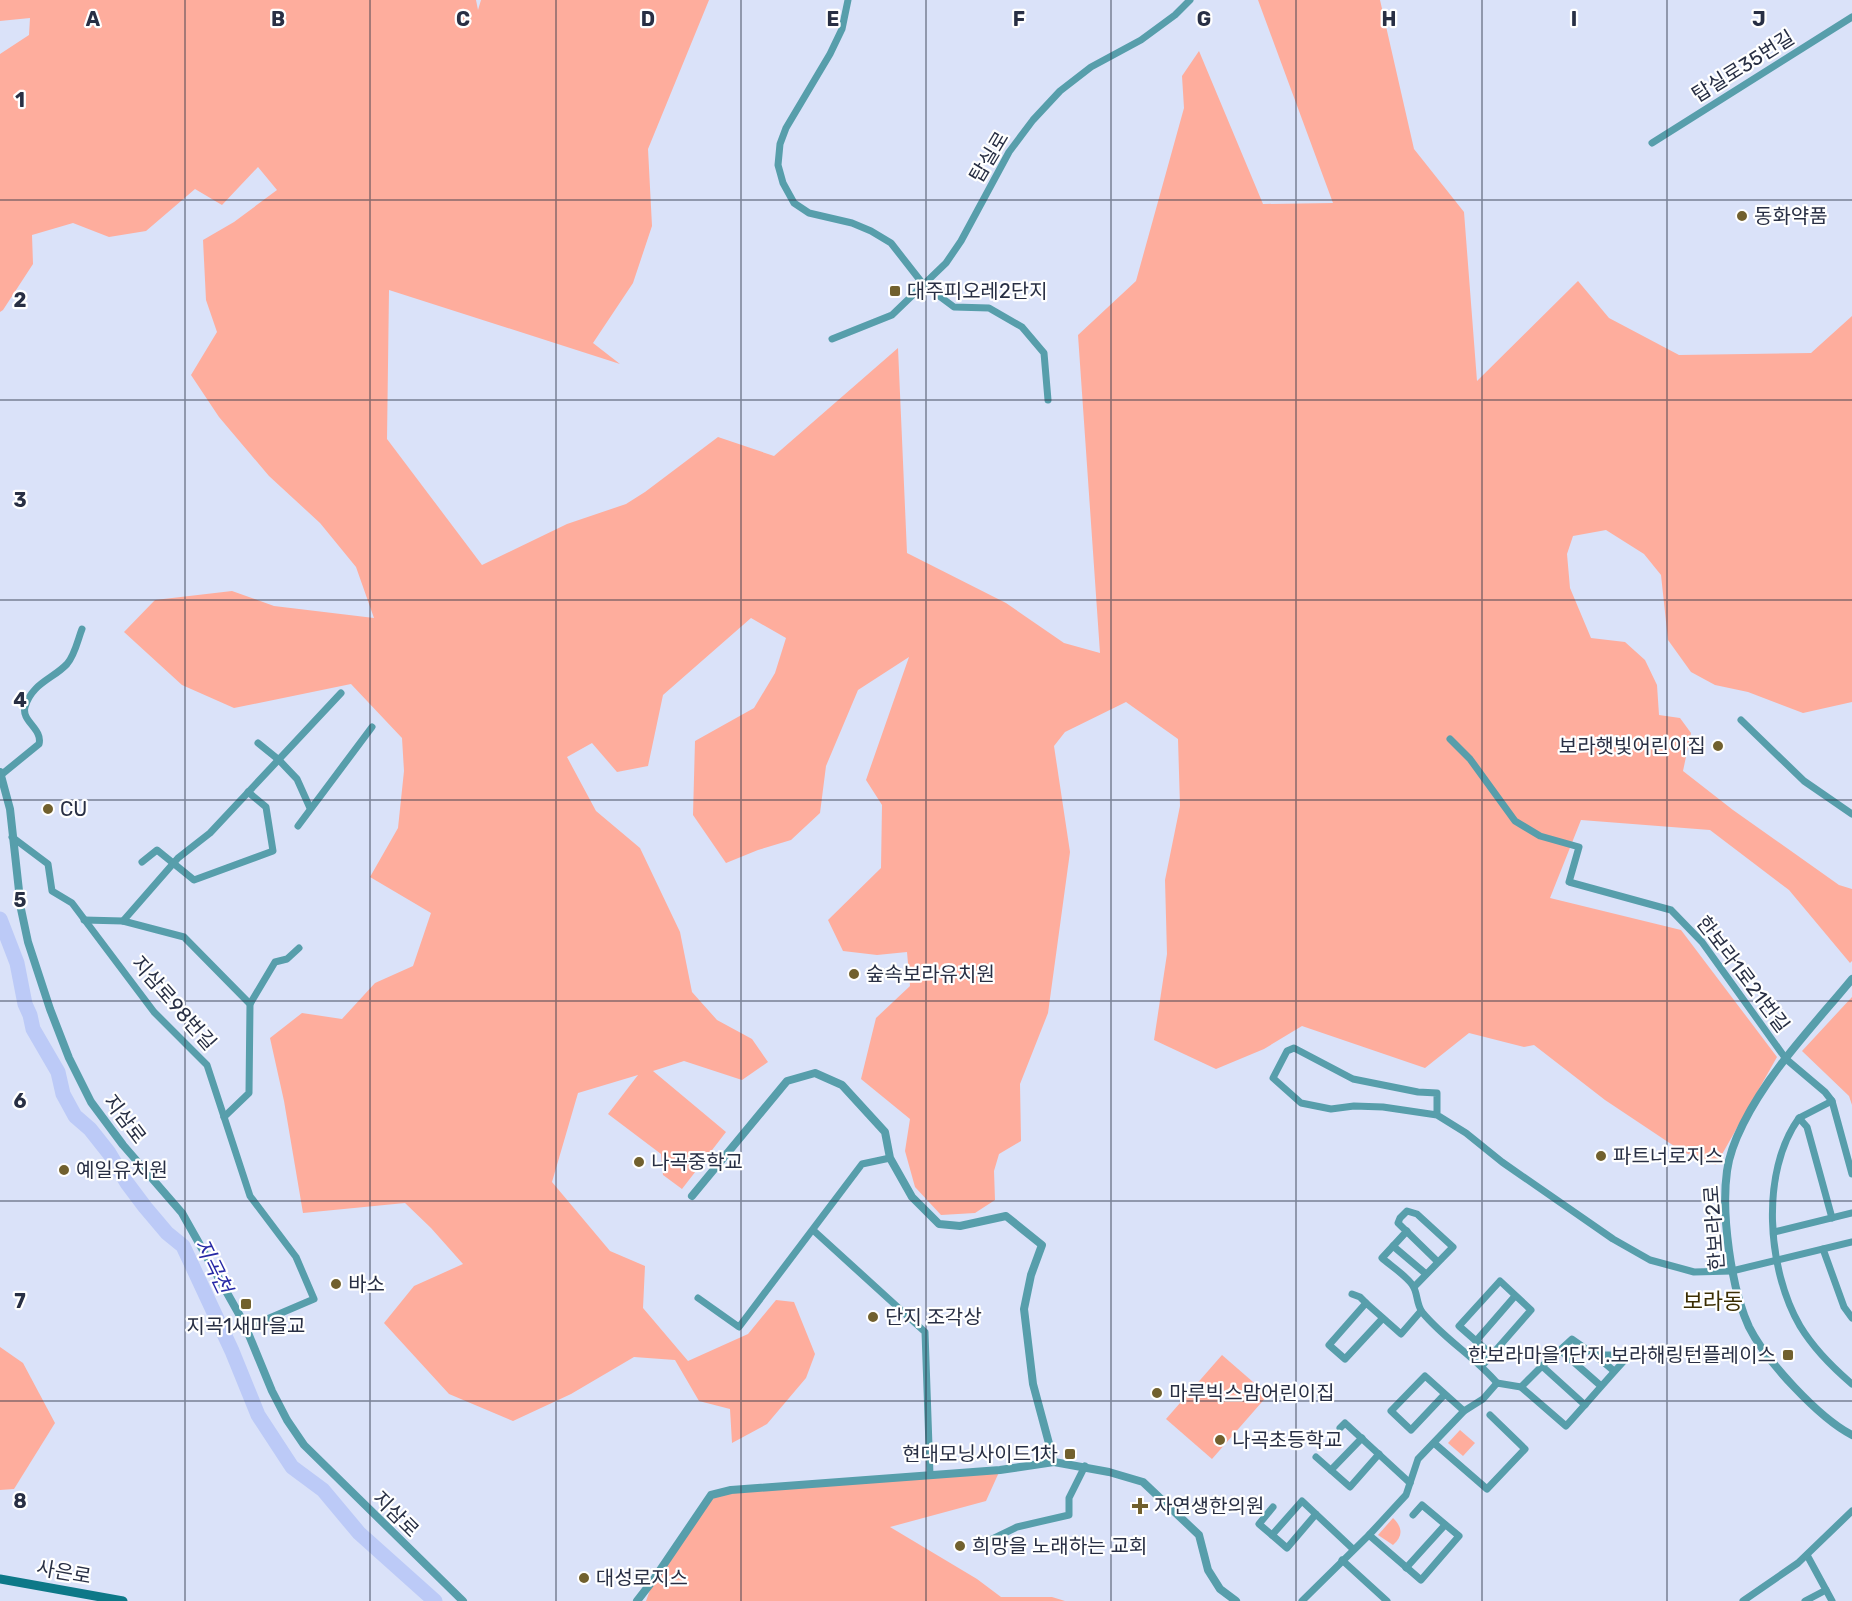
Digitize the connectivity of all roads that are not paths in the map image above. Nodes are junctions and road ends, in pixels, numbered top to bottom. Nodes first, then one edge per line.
1 (848, 0) edge
2 (1190, 0) edge
3 (1852, 17) edge
4 (1652, 143) dead end
5 (923, 284) junction
6 (832, 339) dead end
7 (1048, 400) dead end
8 (82, 629) dead end
9 (341, 693) dead end
10 (1741, 720) dead end
11 (372, 727) dead end
12 (1450, 739) dead end
13 (258, 743) dead end
14 (279, 760) junction
15 (1, 774) edge
16 (248, 792) junction
17 (310, 808) junction
18 (1852, 814) edge
19 (298, 826) dead end
20 (12, 837) junction
21 (142, 862) dead end
22 (174, 863) junction
23 (84, 920) junction
24 (123, 921) junction
25 (299, 948) dead end
26 (1852, 979) edge
27 (250, 1004) junction
28 (1786, 1059) junction
29 (1832, 1101) junction
30 (1437, 1115) junction
31 (224, 1117) junction
32 (1799, 1118) junction
33 (890, 1158) junction
34 (1852, 1174) edge
35 (693, 1196) dead end
36 (1852, 1213) edge
37 (1832, 1218) junction
38 (813, 1230) junction
39 (1407, 1231) junction
40 (1774, 1232) junction
41 (1852, 1243) edge
42 (1393, 1246) junction
43 (1823, 1249) junction
44 (1778, 1260) junction
45 (1438, 1262) junction
46 (1732, 1271) junction
47 (1426, 1274) junction
48 (1414, 1287) junction
49 (1352, 1294) dead end
50 (1515, 1296) junction
51 (699, 1298) dead end
52 (1366, 1303) junction
53 (1421, 1311) junction
54 (1383, 1318) junction
55 (1852, 1318) edge
56 (246, 1328) junction
57 (1476, 1341) junction
58 (1560, 1350) junction
59 (1492, 1355) junction
60 (1595, 1355) junction
61 (1482, 1366) junction
62 (1542, 1366) junction
63 (1614, 1371) junction
64 (1497, 1383) junction
65 (1852, 1384) edge
66 (1601, 1386) junction
67 (1521, 1388) junction
68 (1445, 1394) junction
69 (1585, 1405) junction
70 (1464, 1411) junction
71 (1490, 1415) dead end
72 (1340, 1428) dead end
73 (1852, 1435) edge
74 (1362, 1438) junction
75 (1434, 1443) junction
76 (1379, 1454) junction
77 (1317, 1457) dead end
78 (1054, 1462) junction
79 (1085, 1466) junction
80 (1331, 1470) junction
81 (930, 1476) junction
82 (1410, 1484) junction
83 (1273, 1507) dead end
84 (1852, 1511) edge
85 (1316, 1514) junction
86 (1413, 1515) dead end
87 (1445, 1524) junction
88 (1272, 1535) junction
89 (1369, 1535) junction
90 (984, 1544) dead end
91 (1353, 1549) junction
92 (1807, 1555) junction
93 (1342, 1560) junction
94 (1406, 1568) junction
95 (0, 1579) edge
96 (1826, 1590) junction
97 (123, 1601) edge
98 (463, 1601) edge
99 (637, 1601) edge
100 (1236, 1601) edge
101 (1302, 1601) edge
102 (1387, 1601) edge
103 (1743, 1601) edge
104 (1805, 1601) edge
105 (1832, 1601) edge

1 - 5 street
2 - 5 street, 탑실로
3 - 4 street, 탑실로35번길
5 - 6 street, 탑실로
5 - 7 street
8 - 15 street
9 - 14 street
10 - 18 street
11 - 17 street
12 - 28 street, 한보라1로21번길
13 - 14 street
14 - 16 street
14 - 17 street
15 - 20 street, 지삼로
16 - 22 street
16 - 22 street
17 - 19 street
20 - 23 street, 지삼로98번길
20 - 56 street, 지삼로
21 - 22 street
22 - 24 street
23 - 24 street, 지삼로98번길
23 - 31 street, 지삼로98번길
24 - 27 street, 지삼로98번길
25 - 27 street
26 - 28 street, 한보라2로
27 - 31 street, 지삼로98번길
28 - 29 street, 한보라1로21번길
28 - 46 street, 한보라2로
29 - 32 street
29 - 34 street
30 - 30 street
30 - 46 street
31 - 56 street, 지삼로98번길
32 - 37 street
32 - 40 street
33 - 35 street
33 - 38 street
33 - 78 street
36 - 37 street
37 - 40 street
38 - 51 street
38 - 81 street
39 - 42 street
39 - 45 street
39 - 45 street
40 - 44 street
41 - 43 street
42 - 47 street
42 - 48 street
43 - 44 street
43 - 55 street
44 - 46 street
44 - 65 street
45 - 47 street
46 - 73 street, 한보라2로
47 - 48 street
48 - 53 street
49 - 52 street
50 - 57 street
50 - 57 street
50 - 59 street
52 - 54 street
52 - 54 street
53 - 54 street
53 - 61 street
56 - 98 street, 지삼로
57 - 59 street
58 - 60 street
58 - 62 street
58 - 66 street
59 - 61 street
60 - 63 street
60 - 63 street
61 - 64 street
62 - 67 street
62 - 69 street
63 - 66 street
64 - 67 street
64 - 70 street
66 - 69 street
67 - 69 street
68 - 68 street
68 - 70 street
70 - 75 street
71 - 75 street
72 - 74 street
74 - 76 street
74 - 80 street
75 - 82 street
76 - 80 street
76 - 82 street
77 - 80 street
78 - 79 street
78 - 81 street
79 - 90 street
79 - 100 street
81 - 99 street
82 - 89 street
83 - 88 street
84 - 92 street
85 - 88 street
85 - 88 street
85 - 91 street
86 - 87 street
87 - 94 street
87 - 94 street
89 - 91 street
89 - 94 street
91 - 93 street
92 - 96 street
92 - 103 street
93 - 101 street
93 - 102 street
95 - 97 main road, 사은로
96 - 104 street
96 - 105 street

